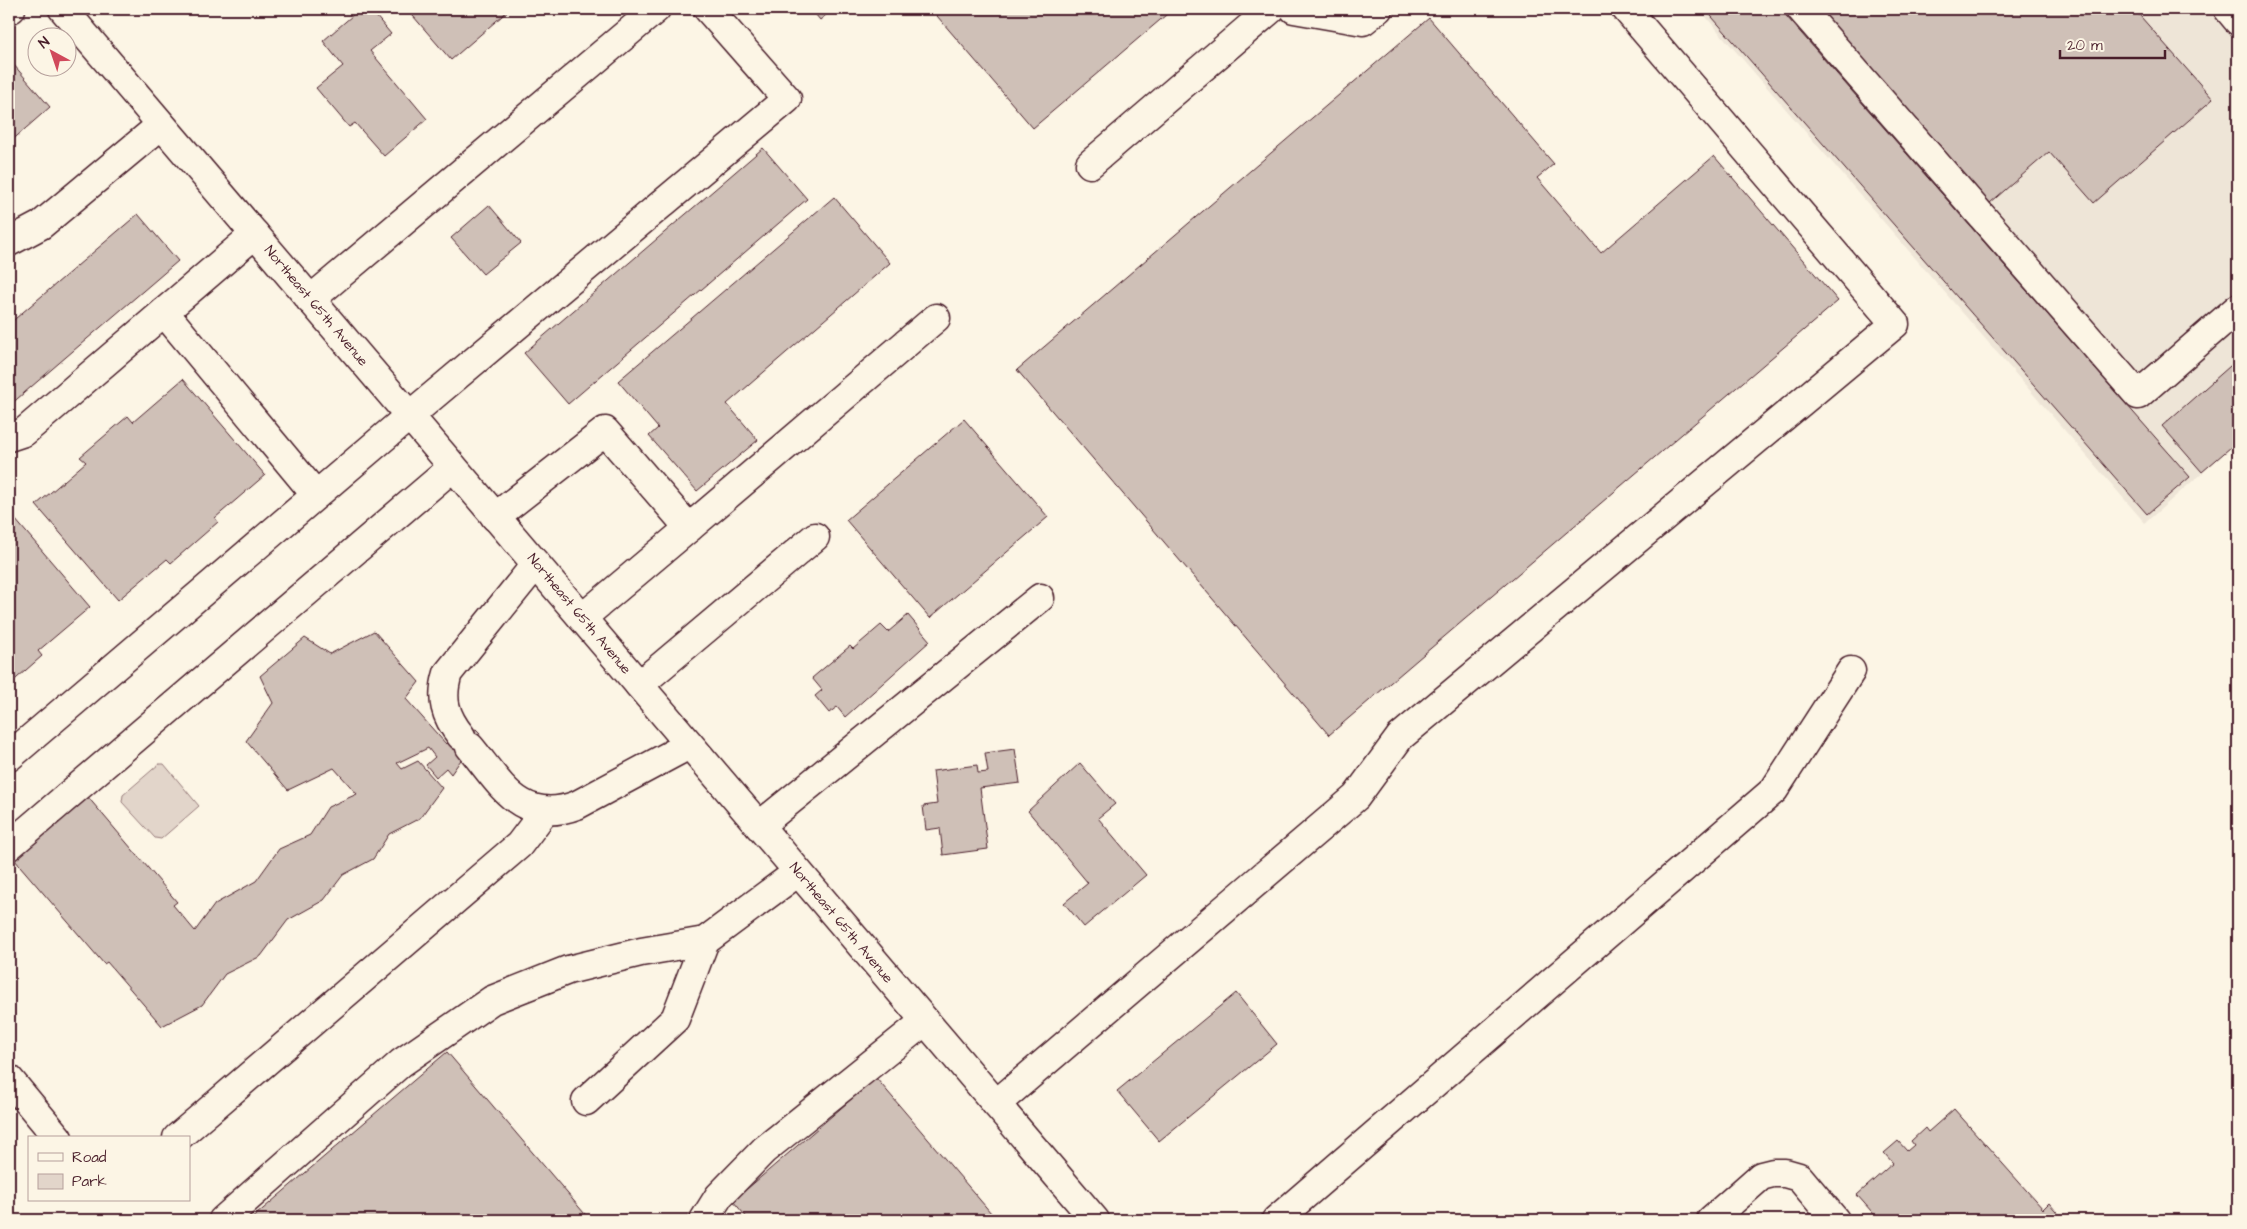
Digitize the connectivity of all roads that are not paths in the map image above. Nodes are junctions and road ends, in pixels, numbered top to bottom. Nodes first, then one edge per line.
1 (62, 9) edge
2 (656, 9) edge
3 (708, 9) edge
4 (1271, 9) edge
5 (1294, 9) edge
6 (1378, 9) edge
7 (1626, 9) edge
8 (1802, 9) edge
9 (2228, 9) edge
10 (2238, 21) edge
11 (161, 125) junction
12 (1090, 164) dead end
13 (255, 234) junction
14 (9, 242) edge
15 (310, 300) junction
16 (2238, 308) edge
17 (164, 312) junction
18 (936, 318) dead end
19 (409, 416) junction
20 (9, 437) edge
21 (453, 467) junction
22 (316, 495) junction
23 (495, 517) junction
24 (689, 528) junction
25 (815, 537) dead end
26 (536, 564) junction
27 (1040, 598) dead end
28 (582, 618) junction
29 (1851, 671) dead end
30 (638, 685) junction
31 (689, 745) junction
32 (9, 757) edge
33 (544, 812) junction
34 (759, 826) junction
35 (9, 846) edge
36 (798, 872) junction
37 (705, 941) junction
38 (925, 1021) junction
39 (9, 1079) edge
40 (586, 1101) dead end
41 (996, 1104) junction
42 (56, 1136) edge
43 (179, 1136) edge
44 (223, 1220) edge
45 (704, 1220) edge
46 (1095, 1220) edge
47 (1276, 1220) edge
48 (1710, 1220) edge
49 (1835, 1220) edge

1 - 11 street, Northeast 65th Avenue
2 - 15 street
3 - 19 street
4 - 12 street
5 - 6 street
7 - 41 street
8 - 16 street
9 - 10 street
11 - 13 street, Northeast 65th Avenue
11 - 14 street
13 - 15 street, Northeast 65th Avenue
13 - 17 street
15 - 19 street, Northeast 65th Avenue
17 - 20 street
17 - 22 street
18 - 24 street
19 - 21 street, Northeast 65th Avenue
19 - 22 street
21 - 23 street, Northeast 65th Avenue
21 - 35 street
22 - 32 street
23 - 24 street
23 - 26 street, Northeast 65th Avenue
24 - 28 street
25 - 30 street
26 - 28 street, Northeast 65th Avenue
26 - 33 street
27 - 34 street
28 - 30 street, Northeast 65th Avenue
29 - 47 street
30 - 31 street, Northeast 65th Avenue
31 - 33 street
31 - 34 street, Northeast 65th Avenue
33 - 43 street
34 - 36 street, Northeast 65th Avenue
36 - 37 street
36 - 38 street, Northeast 65th Avenue
37 - 40 street
37 - 44 street
38 - 41 street, Northeast 65th Avenue
38 - 45 street
39 - 42 street
41 - 46 street, Northeast 65th Avenue
48 - 49 street

